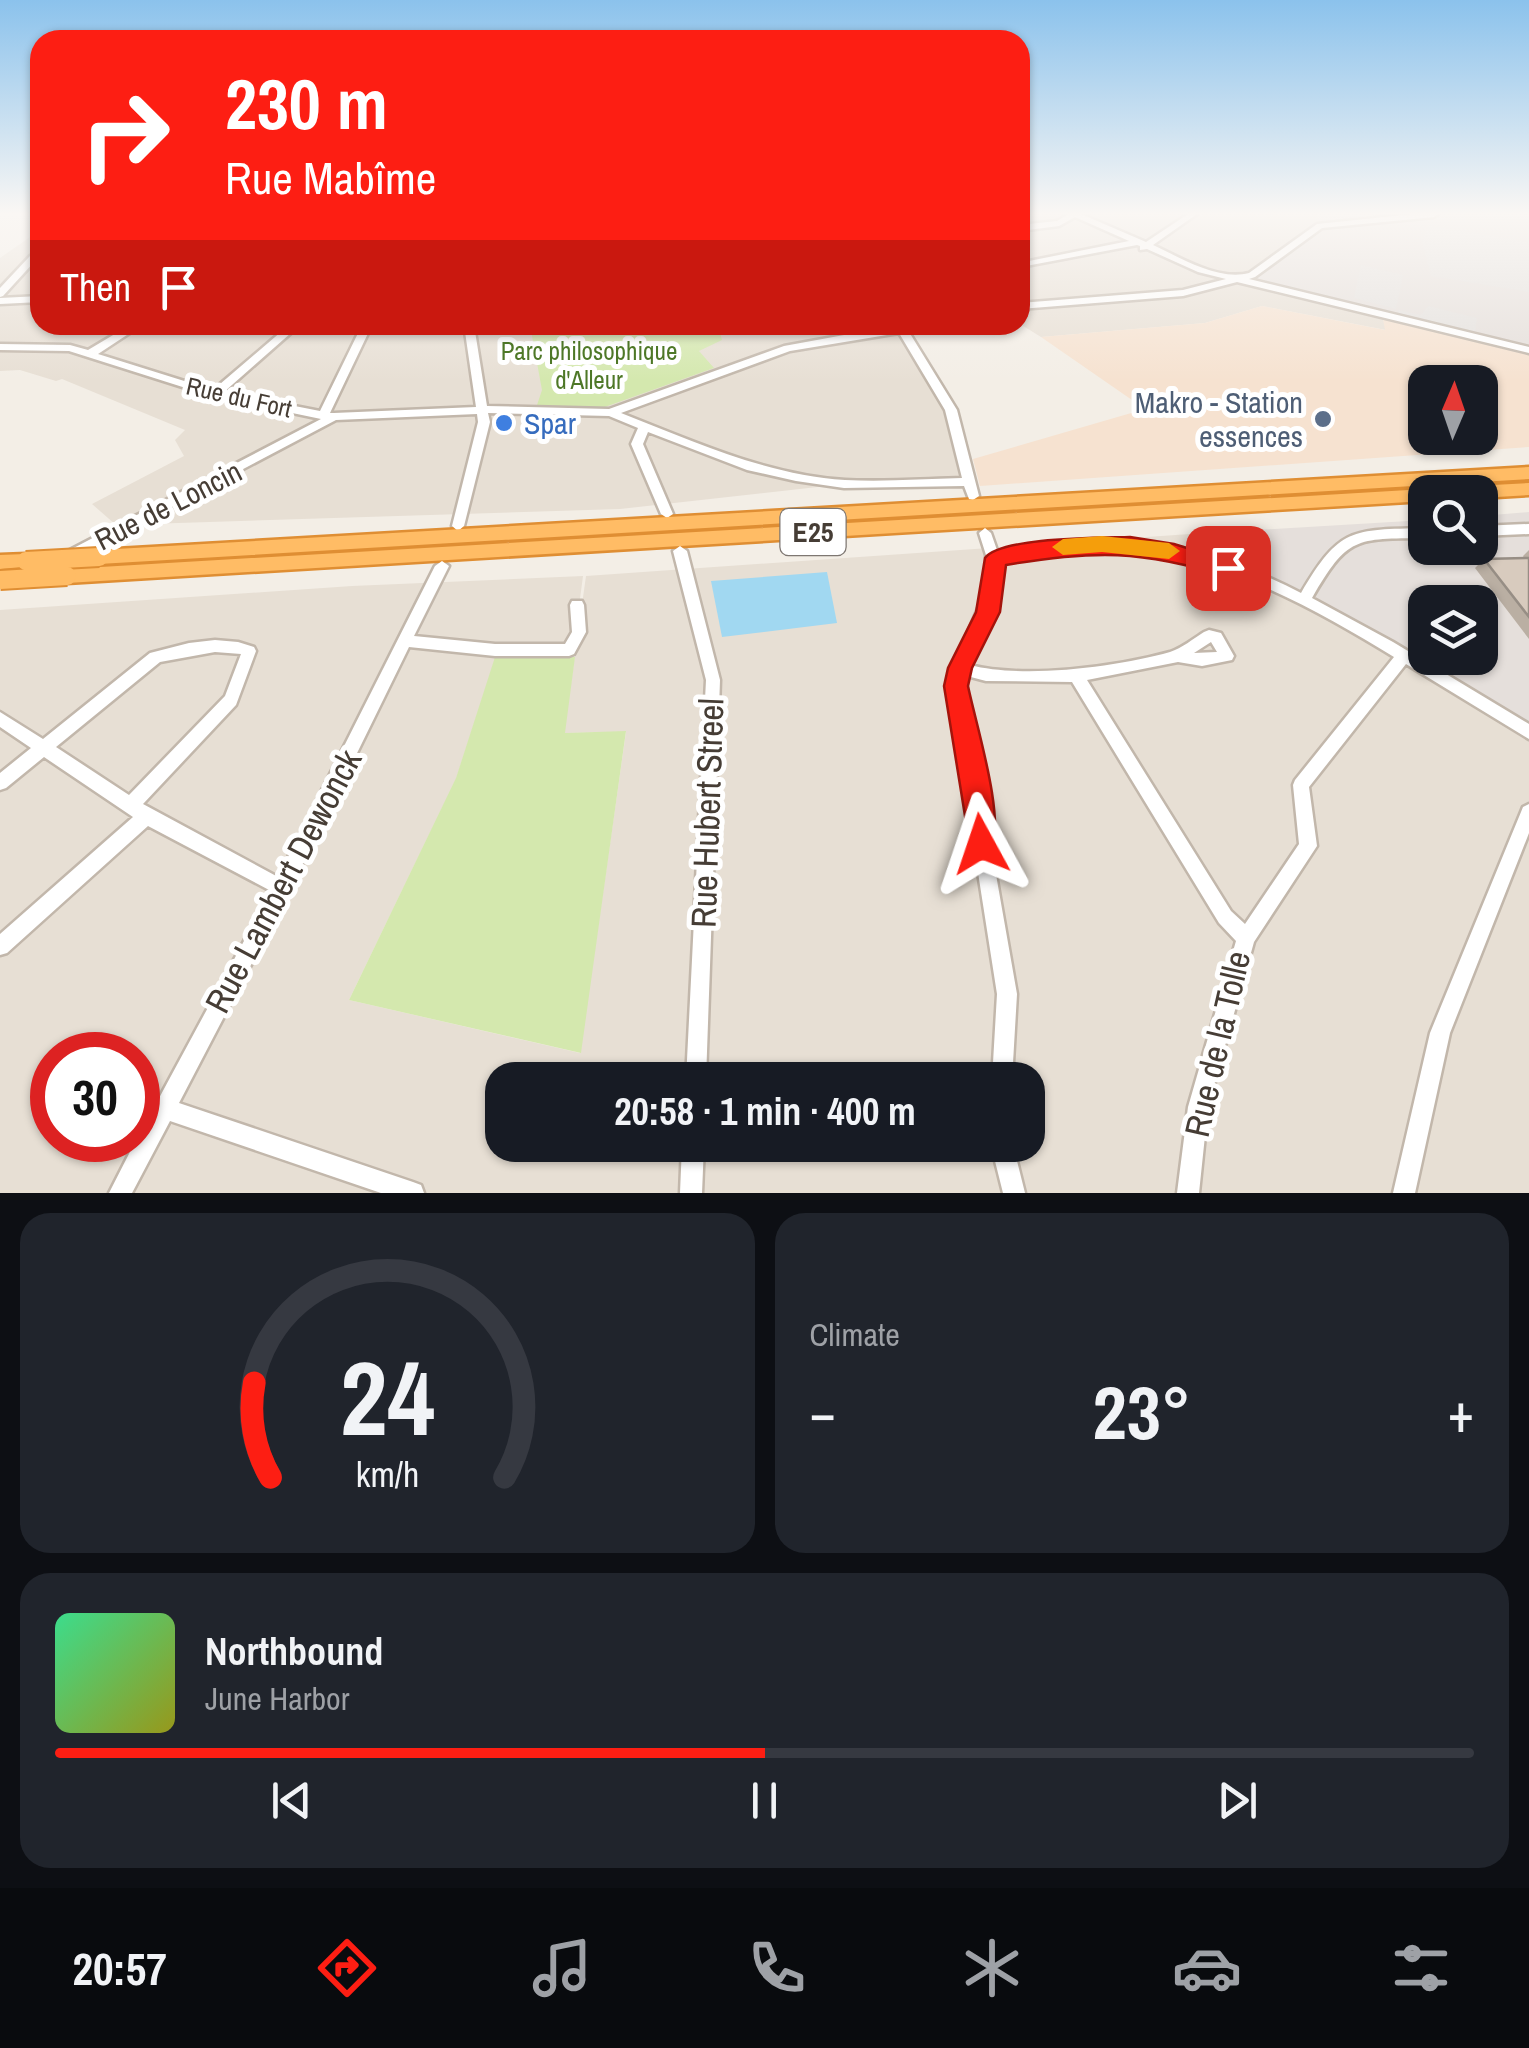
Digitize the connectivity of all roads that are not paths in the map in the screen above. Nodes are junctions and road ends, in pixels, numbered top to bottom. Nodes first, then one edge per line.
1 (23, 270) edge
2 (1211, 270) edge
3 (1254, 270) edge
4 (1240, 279) junction
5 (0, 297) edge
6 (30, 298) edge
7 (1030, 305) edge
8 (121, 335) edge
9 (283, 335) edge
10 (363, 335) edge
11 (470, 335) edge
12 (833, 335) edge
13 (909, 335) edge
14 (0, 347) edge
15 (1529, 350) edge
16 (90, 354) junction
17 (215, 394) junction
18 (483, 411) junction
19 (610, 413) junction
20 (329, 416) junction
21 (644, 428) junction
22 (1529, 458) edge
23 (1529, 485) edge
24 (1498, 489) edge
25 (1230, 491) junction
26 (1408, 497) edge
27 (668, 514) dead end
28 (458, 526) dead end
29 (1529, 529) edge
30 (1498, 530) edge
31 (1408, 533) edge
32 (985, 534) dead end
33 (680, 551) dead end
34 (996, 558) junction
35 (0, 562) edge
36 (442, 566) dead end
37 (0, 580) edge
38 (0, 590) edge
39 (1303, 601) junction
40 (577, 605) dead end
41 (407, 641) junction
42 (1178, 656) dead end
43 (1402, 658) junction
44 (960, 668) junction
45 (1076, 676) junction
46 (0, 719) edge
47 (1529, 732) edge
48 (42, 749) junction
49 (0, 783) edge
50 (138, 810) junction
51 (1529, 812) edge
52 (282, 888) junction
53 (1246, 938) junction
54 (0, 946) edge
55 (697, 1062) edge
56 (1003, 1062) edge
57 (163, 1108) junction
58 (692, 1162) edge
59 (1006, 1162) edge
60 (120, 1193) edge
61 (413, 1193) edge
62 (691, 1193) edge
63 (1014, 1193) edge
64 (1188, 1193) edge
65 (1404, 1193) edge

1 - 5 street
2 - 4 street
3 - 4 street
4 - 7 street
4 - 15 street
5 - 6 street
8 - 16 street
9 - 17 street
10 - 20 street
11 - 18 street
12 - 19 street
13 - 21 street
14 - 16 street, Rue du Fort
16 - 17 street, Rue du Fort
17 - 20 street, Rue du Fort
18 - 19 street, Rue du Fort
18 - 20 street, Rue du Fort
18 - 28 street
19 - 21 street
20 - 38 street, Rue de Loncin
21 - 27 street
22 - 25 highway
23 - 24 highway, E25
23 - 25 highway, E25
25 - 35 highway, E25, bridge
26 - 37 highway, E25, bridge
29 - 30 street
31 - 39 street
32 - 34 street
33 - 55 street, Rue Hubert Streel
34 - 39 street
34 - 44 street
36 - 41 street, Rue Lambert Dewonck
39 - 43 street
40 - 41 street
41 - 52 street, Rue Lambert Dewonck
42 - 45 street
43 - 47 street
43 - 53 street
44 - 45 street
44 - 56 street
45 - 53 street, Rue de la Tolle
46 - 48 street
48 - 49 street
48 - 50 street
48 - 50 street
50 - 52 street
50 - 54 street
51 - 65 street
52 - 57 street, Rue Lambert Dewonck
53 - 64 street, Rue de la Tolle
57 - 60 street, Rue Lambert Dewonck
57 - 61 street
58 - 62 street
59 - 63 street

